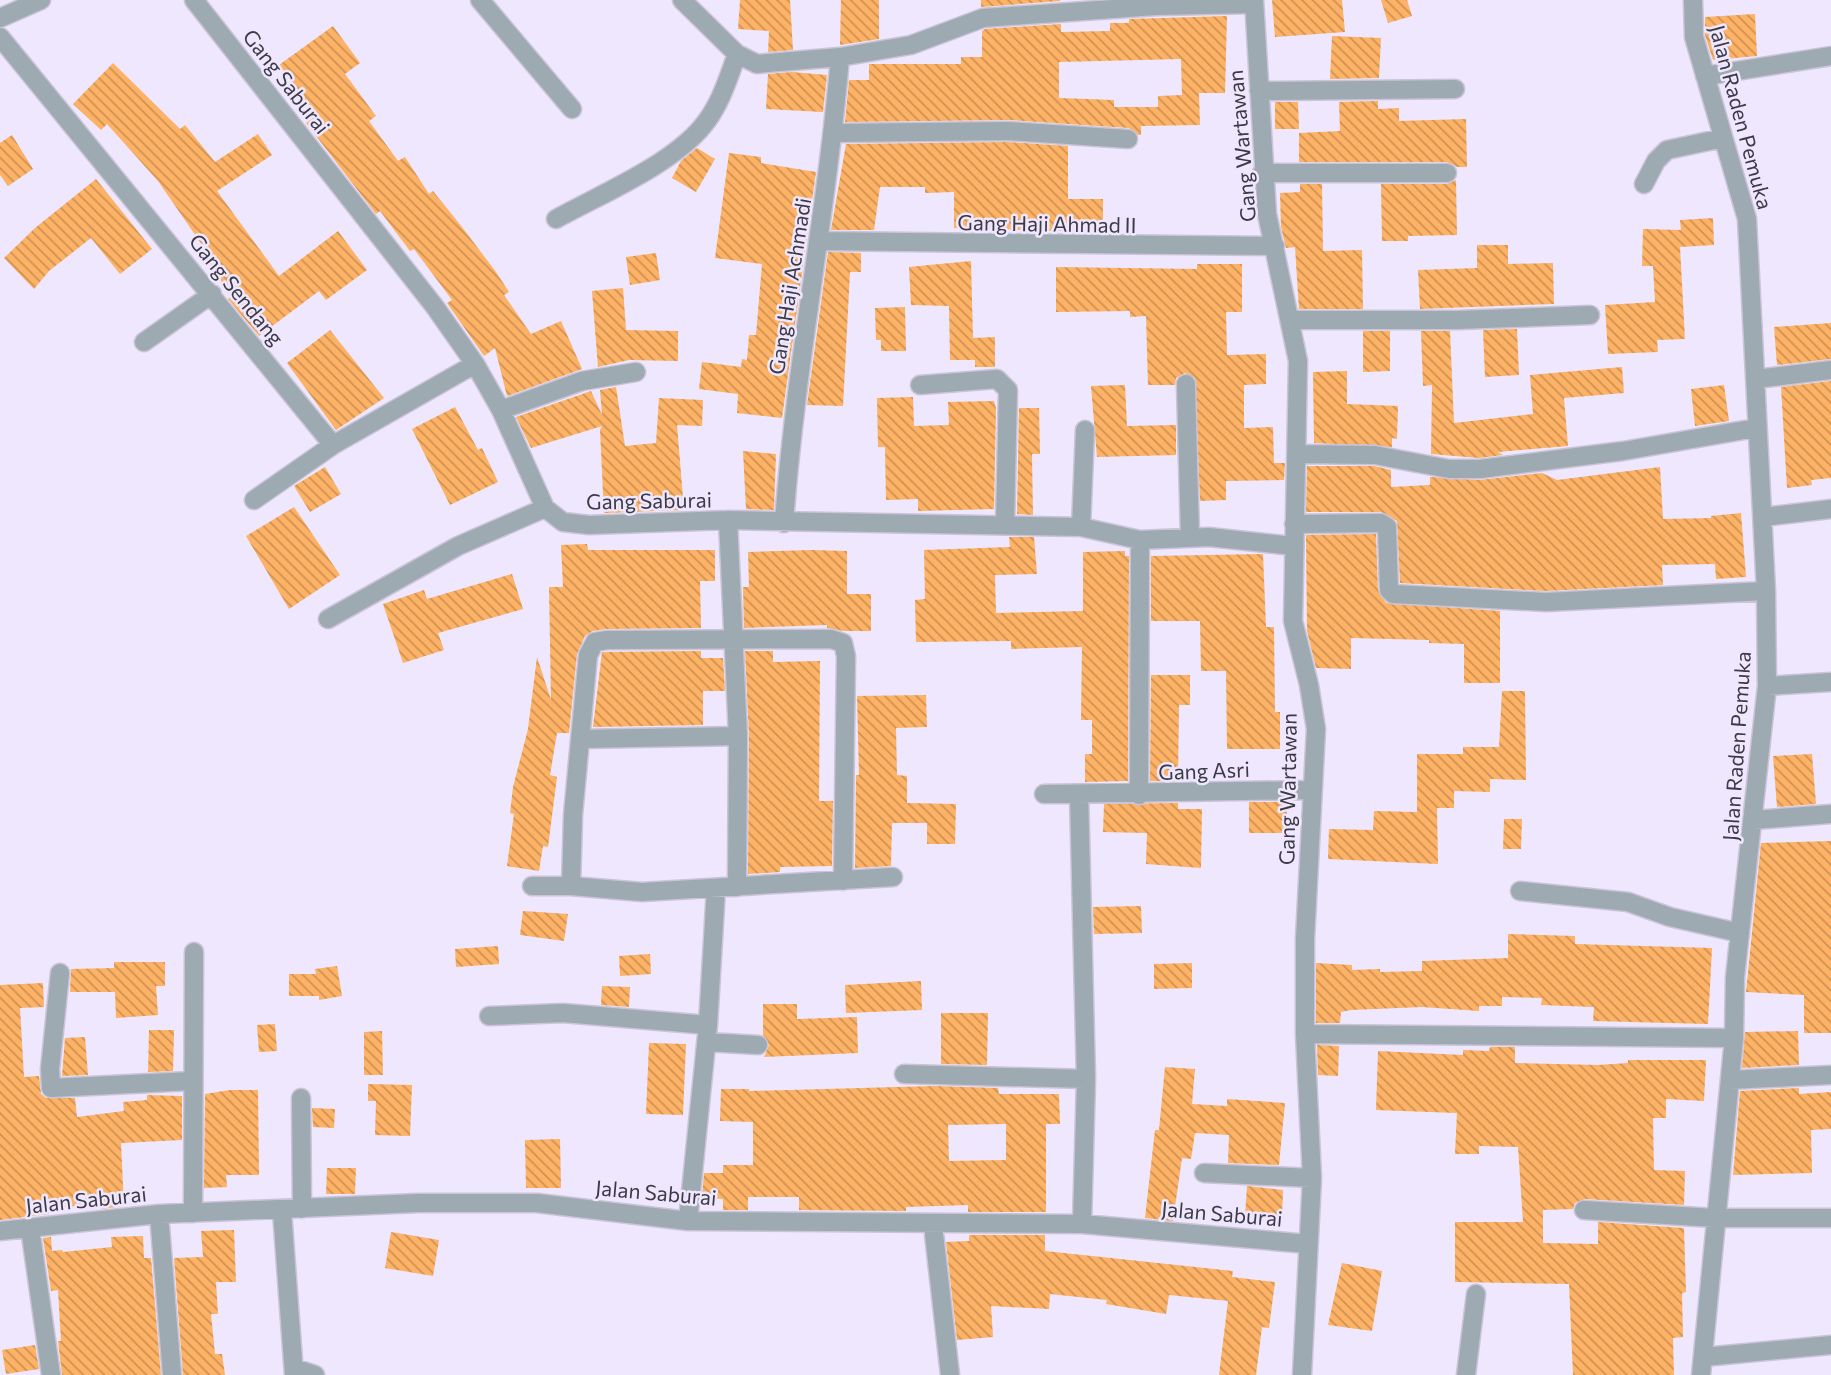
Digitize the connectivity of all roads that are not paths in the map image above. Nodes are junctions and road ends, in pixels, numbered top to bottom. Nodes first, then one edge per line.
1 (41, 0) edge
2 (194, 0) edge
3 (480, 0) edge
4 (682, 0) edge
5 (1693, 0) edge
6 (1254, 2) edge
7 (0, 18) edge
8 (0, 37) edge
9 (737, 54) junction
10 (1831, 56) edge
11 (840, 57) junction
12 (1705, 76) junction
13 (1455, 89) dead end
14 (1259, 91) junction
15 (572, 109) dead end
16 (834, 133) junction
17 (1723, 138) junction
18 (1128, 139) dead end
19 (1262, 173) junction
20 (1447, 173) dead end
21 (1644, 184) dead end
22 (556, 219) dead end
23 (818, 241) junction
24 (1275, 247) junction
25 (212, 294) junction
26 (1590, 315) dead end
27 (1290, 320) junction
28 (144, 342) dead end
29 (475, 364) junction
30 (1831, 370) edge
31 (636, 372) dead end
32 (1756, 379) junction
33 (1186, 384) dead end
34 (919, 385) dead end
35 (501, 410) junction
36 (1756, 428) junction
37 (1085, 430) dead end
38 (333, 445) junction
39 (1296, 454) junction
40 (254, 500) dead end
41 (545, 508) junction
42 (1831, 509) edge
43 (1763, 517) junction
44 (728, 520) junction
45 (784, 523) junction
46 (1294, 524) junction
47 (1005, 525) junction
48 (1082, 527) junction
49 (1190, 537) junction
50 (1140, 540) junction
51 (1293, 546) junction
52 (1766, 590) junction
53 (328, 619) dead end
54 (734, 640) junction
55 (1831, 682) edge
56 (1767, 686) junction
57 (738, 736) junction
58 (582, 738) junction
59 (1312, 790) junction
60 (1044, 794) dead end
61 (1079, 794) junction
62 (1139, 795) junction
63 (1831, 814) edge
64 (1754, 820) junction
65 (893, 877) dead end
66 (843, 881) junction
67 (533, 886) dead end
68 (570, 886) junction
69 (737, 887) junction
70 (716, 888) junction
71 (1520, 891) dead end
72 (1740, 933) junction
73 (194, 952) dead end
74 (60, 973) dead end
75 (489, 1016) dead end
76 (708, 1033) junction
77 (1305, 1034) junction
78 (1734, 1038) junction
79 (758, 1045) dead end
80 (904, 1074) dead end
81 (1831, 1074) edge
82 (1086, 1079) junction
83 (1730, 1080) junction
84 (191, 1081) junction
85 (301, 1098) dead end
86 (1204, 1173) dead end
87 (1312, 1178) junction
88 (302, 1209) junction
89 (1584, 1210) dead end
90 (282, 1211) junction
91 (193, 1213) junction
92 (159, 1214) junction
93 (1715, 1218) junction
94 (1831, 1218) edge
95 (688, 1221) junction
96 (1082, 1224) junction
97 (933, 1225) junction
98 (30, 1228) junction
99 (0, 1231) edge
100 (1308, 1244) junction
101 (1476, 1294) dead end
102 (1831, 1345) edge
103 (1703, 1366) edge
104 (294, 1372) edge
105 (51, 1375) edge
106 (172, 1375) edge
107 (314, 1375) edge
108 (950, 1375) edge
109 (1302, 1375) edge
110 (1466, 1375) edge

1 - 7 street
2 - 29 street, Gang Saburai
3 - 15 street
4 - 9 street
5 - 12 street, Jalan Raden Pemuka
6 - 11 street
6 - 14 street, Gang Wartawan
8 - 25 street, Gang Sendang
9 - 11 street
9 - 22 street
10 - 12 street
11 - 16 street, Gang Haji Achmadi
12 - 17 street, Jalan Raden Pemuka
13 - 14 street
14 - 19 street, Gang Wartawan
16 - 18 street
16 - 23 street, Gang Haji Achmadi
17 - 21 street
17 - 32 street, Jalan Raden Pemuka
19 - 20 street
19 - 24 street, Gang Wartawan
23 - 24 street, Gang Haji Ahmad II
23 - 45 street, Gang Haji Achmadi
24 - 27 street, Gang Wartawan
25 - 28 street
25 - 38 street, Gang Sendang
26 - 27 street
27 - 39 street, Gang Wartawan
29 - 35 street, Gang Saburai
29 - 38 street
30 - 32 street
31 - 35 street
32 - 36 street, Jalan Raden Pemuka
33 - 49 street
34 - 47 street
35 - 41 street, Gang Saburai
36 - 39 street
36 - 43 street, Jalan Raden Pemuka
37 - 48 street
38 - 40 street
39 - 46 street, Gang Wartawan
41 - 44 street, Gang Saburai
41 - 53 street
42 - 43 street
43 - 52 street, Jalan Raden Pemuka
44 - 45 street, Gang Saburai
44 - 54 street
45 - 47 street, Gang Saburai
46 - 51 street, Gang Wartawan
46 - 52 street
47 - 48 street, Gang Saburai
48 - 50 street, Gang Saburai
49 - 50 street, Gang Saburai
49 - 51 street, Gang Saburai
50 - 62 street
51 - 59 street, Gang Wartawan
52 - 56 street, Jalan Raden Pemuka
54 - 57 street
54 - 58 street
54 - 66 street
55 - 56 street
56 - 64 street, Jalan Raden Pemuka
57 - 58 street
57 - 69 street
58 - 68 street
59 - 62 street, Gang Asri
59 - 77 street, Gang Wartawan
60 - 61 street, Gang Asri
61 - 62 street, Gang Asri
61 - 82 street
63 - 64 street
64 - 72 street, Jalan Raden Pemuka
65 - 66 street
66 - 69 street
67 - 68 street
68 - 70 street
69 - 70 street
70 - 76 street
71 - 72 street
72 - 78 street, Jalan Raden Pemuka
73 - 84 street
74 - 84 street
75 - 76 street
76 - 79 street
76 - 95 street
77 - 78 street
77 - 87 street, Gang Wartawan
78 - 83 street, Jalan Raden Pemuka
80 - 82 street
81 - 83 street
82 - 96 street
83 - 93 street, Jalan Raden Pemuka
84 - 91 street
85 - 88 street
86 - 87 street
87 - 100 street, Gang Wartawan
88 - 90 street, Jalan Saburai
88 - 95 street, Jalan Saburai
89 - 93 street
90 - 91 street, Jalan Saburai
90 - 104 street
91 - 92 street, Jalan Saburai
92 - 98 street, Jalan Saburai
92 - 106 street
93 - 94 street
93 - 103 street, Jalan Raden Pemuka
95 - 97 street, Jalan Saburai
96 - 97 street, Jalan Saburai
96 - 100 street, Jalan Saburai
97 - 108 street
98 - 99 street, Jalan Saburai
98 - 105 street
100 - 109 street, Gang Wartawan
101 - 110 street
102 - 103 street
104 - 107 street

